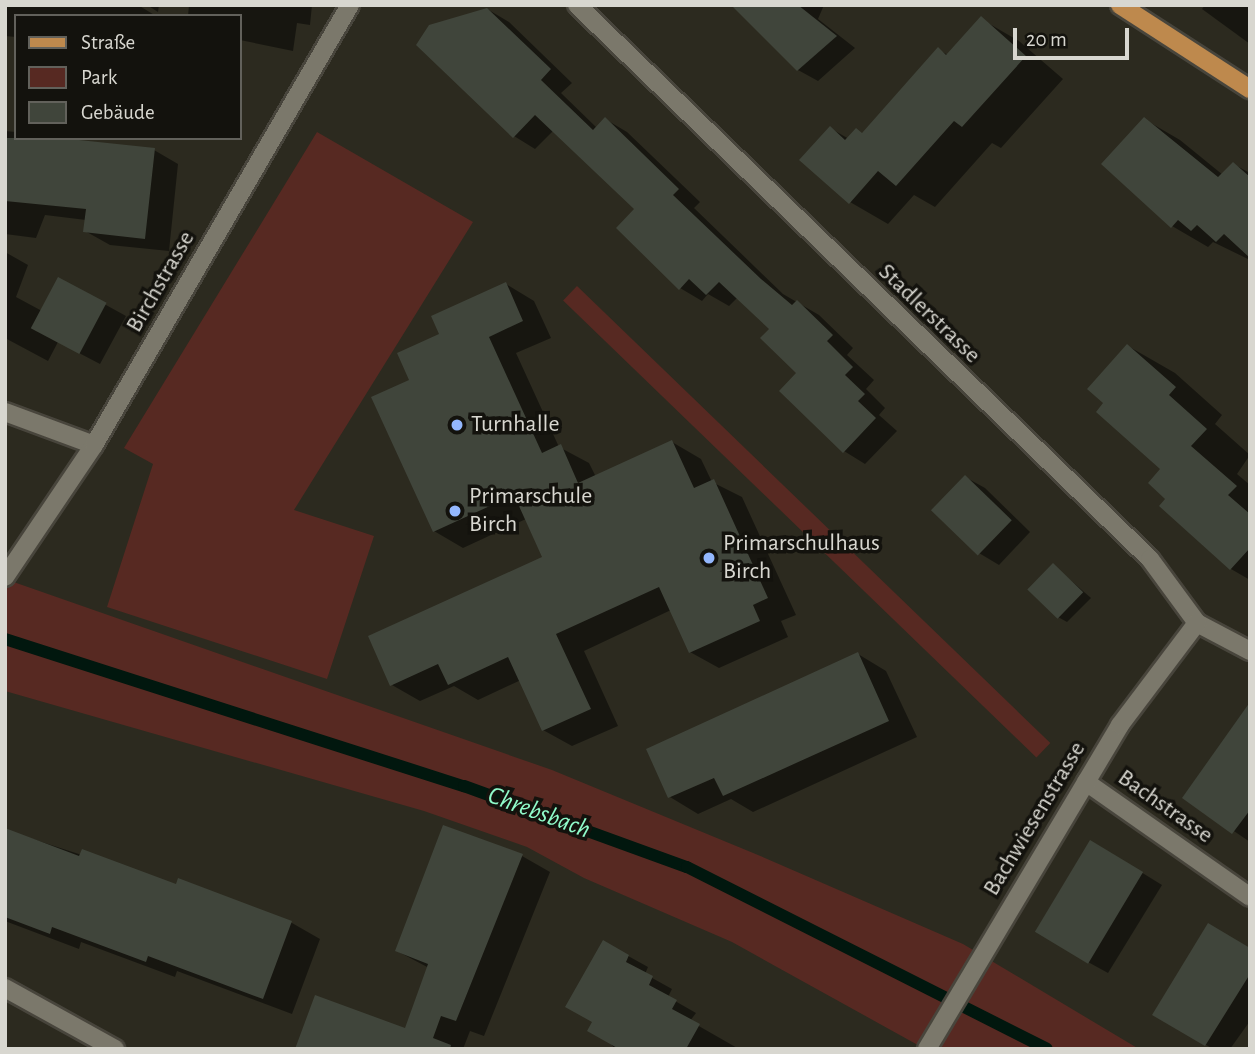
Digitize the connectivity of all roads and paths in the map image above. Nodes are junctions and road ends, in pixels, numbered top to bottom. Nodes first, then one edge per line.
1 (350, 5) edge
2 (577, 5) edge
3 (1120, 5) edge
4 (1250, 89) edge
5 (5, 412) edge
6 (94, 445) junction
7 (5, 577) edge
8 (1197, 623) junction
9 (1250, 651) edge
10 (1086, 782) junction
11 (1250, 897) edge
12 (5, 988) edge
13 (116, 1049) edge
14 (927, 1049) edge

1 - 6 street, Birchstrasse
2 - 8 street, Stadlerstrasse
3 - 4 main road
5 - 6 street
6 - 7 street, Birchstrasse
8 - 9 street, Stadlerstrasse
8 - 10 street, Bachwiesenstrasse
10 - 11 street, Bachstrasse
10 - 14 street, Bachwiesenstrasse
12 - 13 street

